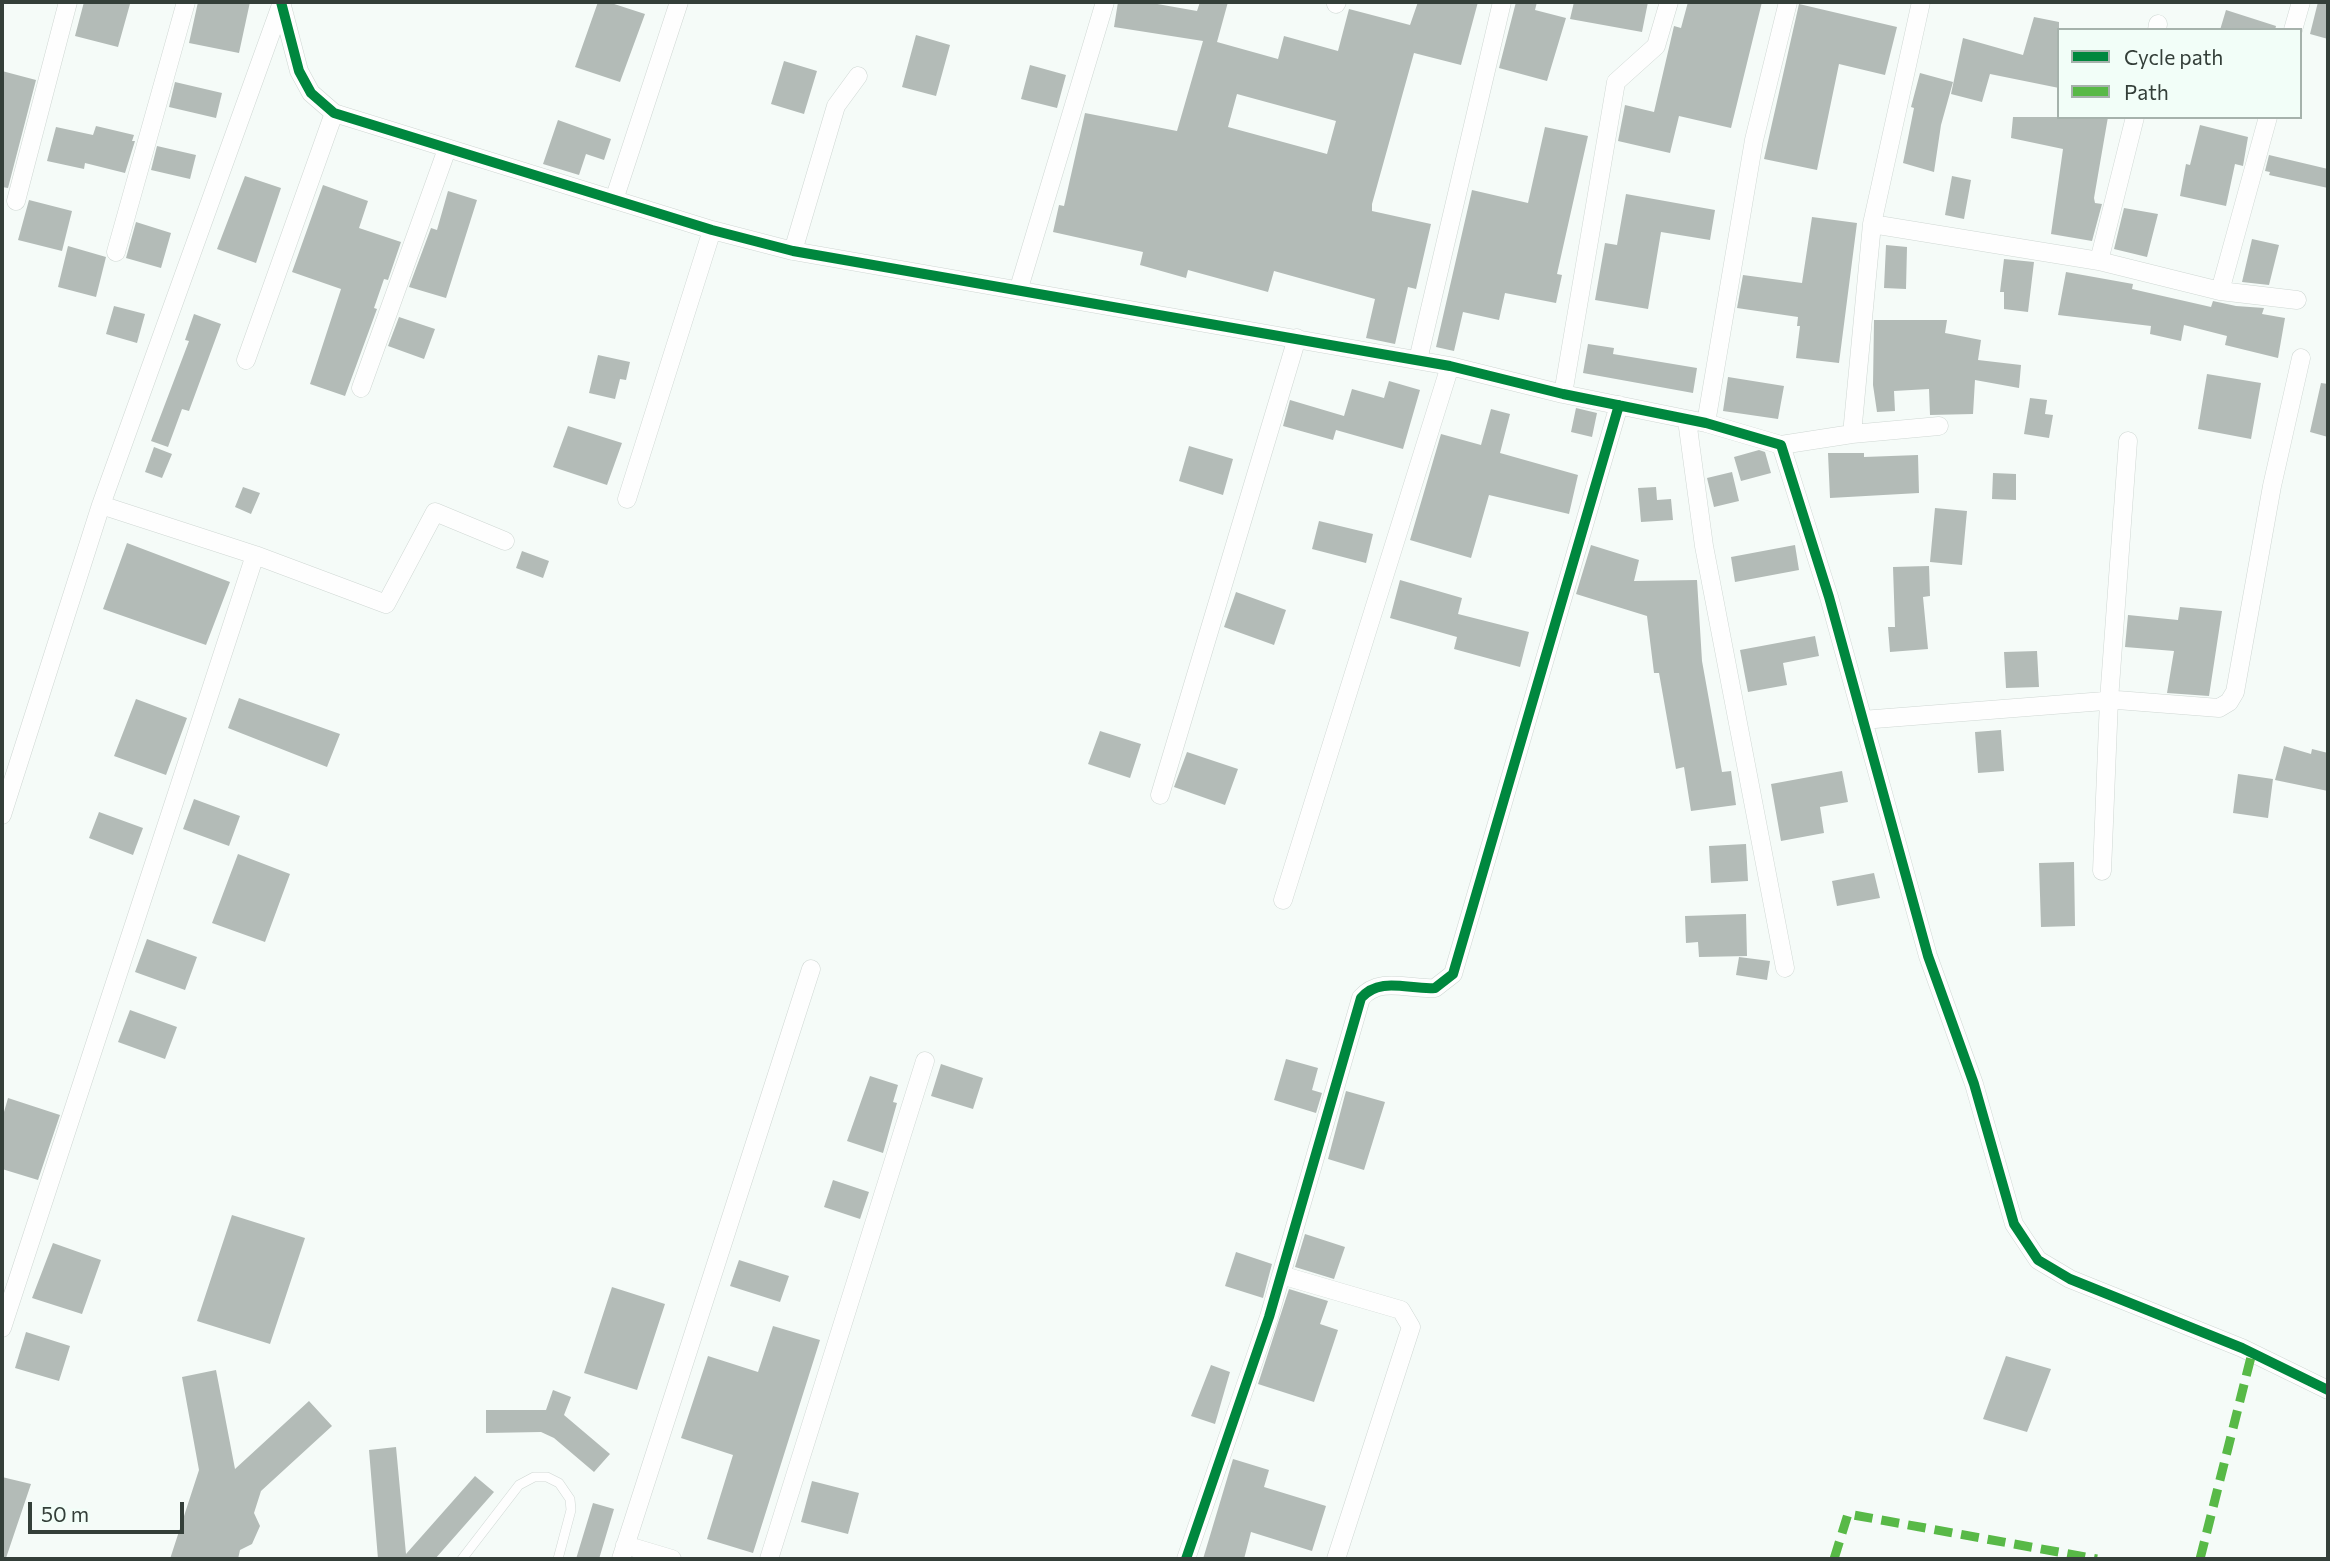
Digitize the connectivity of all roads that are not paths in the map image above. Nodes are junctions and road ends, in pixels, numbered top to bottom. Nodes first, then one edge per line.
1 (68, 2) edge
2 (186, 2) edge
3 (679, 2) edge
4 (1105, 2) edge
5 (1502, 2) edge
6 (1669, 2) edge
7 (1788, 2) edge
8 (1921, 2) edge
9 (2301, 2) edge
10 (281, 3) edge
11 (2294, 28) edge
12 (858, 76) dead end
13 (334, 113) junction
14 (2134, 119) edge
15 (2267, 119) edge
16 (447, 149) junction
17 (614, 200) junction
18 (16, 201) dead end
19 (1872, 224) junction
20 (712, 230) junction
21 (793, 251) junction
22 (116, 252) dead end
23 (2099, 261) junction
24 (1019, 288) junction
25 (2220, 291) junction
26 (2297, 300) dead end
27 (1297, 338) junction
28 (2301, 358) dead end
29 (246, 360) dead end
30 (1418, 360) junction
31 (1450, 366) junction
32 (361, 388) dead end
33 (1563, 394) junction
34 (1619, 405) junction
35 (1687, 420) junction
36 (1706, 423) junction
37 (1939, 426) dead end
38 (1852, 434) junction
39 (2128, 441) dead end
40 (1782, 445) junction
41 (627, 499) dead end
42 (101, 505) junction
43 (505, 541) dead end
44 (255, 555) junction
45 (2109, 701) junction
46 (1862, 720) junction
47 (1160, 795) dead end
48 (2, 815) edge
49 (2102, 871) dead end
50 (1283, 900) dead end
51 (811, 968) dead end
52 (1785, 968) dead end
53 (925, 1061) dead end
54 (1281, 1275) junction
55 (2, 1328) edge
56 (2328, 1391) edge
57 (623, 1552) edge
58 (462, 1559) edge
59 (558, 1559) edge
60 (672, 1559) edge
61 (769, 1559) edge
62 (1186, 1559) edge
63 (1336, 1559) edge

1 - 18 street
2 - 22 street
3 - 17 street
4 - 24 street
5 - 30 street
6 - 33 street
7 - 36 street
8 - 19 street
9 - 11 street
10 - 13 street
10 - 42 street
12 - 21 street
13 - 16 street
13 - 29 street
14 - 23 street
15 - 25 street
16 - 17 street
16 - 32 street
17 - 20 street
19 - 23 street
19 - 38 street
20 - 21 street
20 - 41 street
21 - 24 street
23 - 25 street
24 - 27 street
25 - 26 street
27 - 30 street
27 - 47 street
28 - 45 street
30 - 31 street
31 - 33 street
31 - 50 street
33 - 34 street
34 - 35 street
34 - 54 street
35 - 36 street
35 - 52 street
36 - 40 street
37 - 38 street
38 - 40 street
39 - 45 street
40 - 46 street
42 - 44 street
42 - 48 street
43 - 44 street
44 - 55 street
45 - 46 street
45 - 49 street
46 - 56 street
51 - 57 street
53 - 61 street
54 - 62 street
54 - 63 street
57 - 60 street
58 - 59 lane

